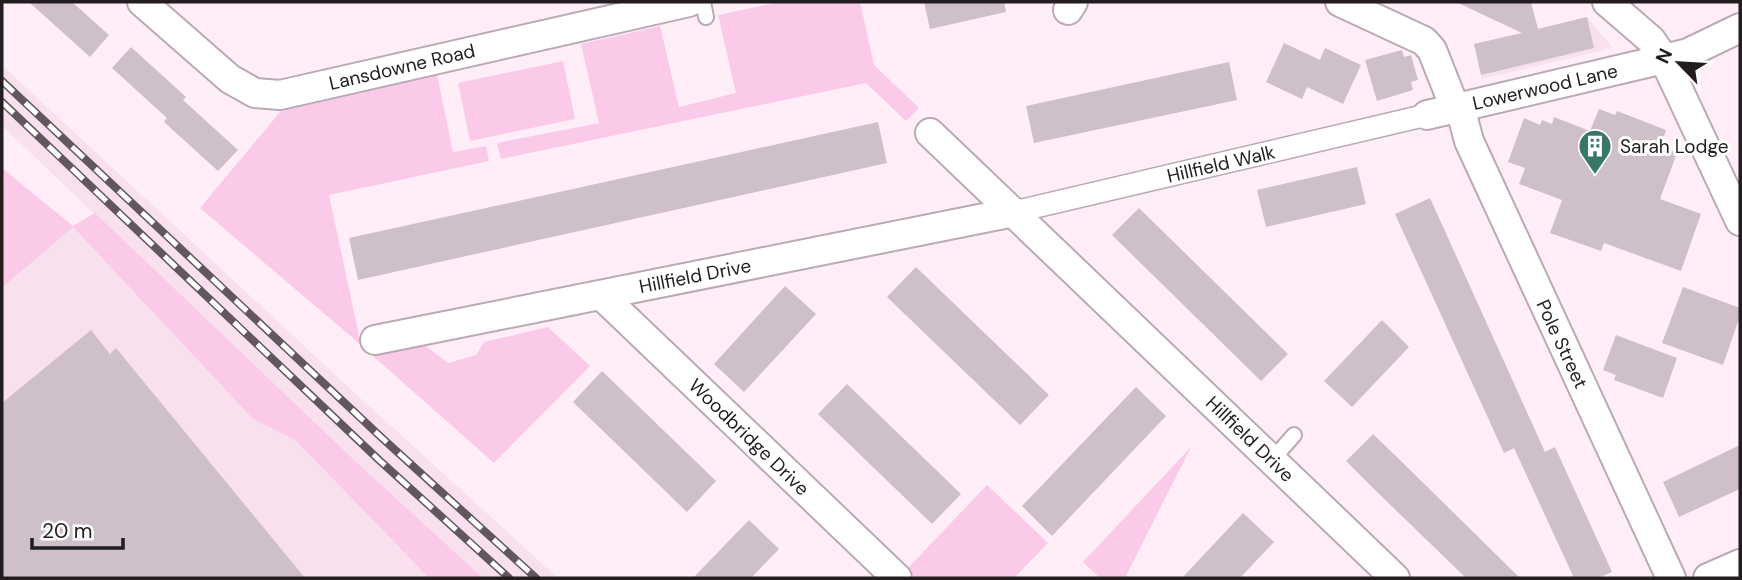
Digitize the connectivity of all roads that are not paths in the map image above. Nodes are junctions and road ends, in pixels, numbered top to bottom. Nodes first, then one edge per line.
1 (142, 2) edge
2 (703, 2) edge
3 (1340, 2) edge
4 (1607, 2) edge
5 (698, 10) edge
6 (1740, 29) edge
7 (1664, 59) junction
8 (1447, 110) junction
9 (930, 133) dead end
10 (1014, 212) junction
11 (1740, 221) edge
12 (601, 295) junction
13 (375, 340) dead end
14 (1294, 435) dead end
15 (1272, 460) junction
16 (1740, 564) edge
17 (897, 578) edge
18 (1395, 578) edge
19 (1671, 578) edge
20 (1708, 578) edge

1 - 5 street, Lansdowne Road
2 - 5 lane
3 - 8 street, Pole Street
4 - 7 street
6 - 7 street, Lowerwood Lane
7 - 8 street, Lowerwood Lane
7 - 11 street
8 - 10 street, Hillfield Walk
8 - 19 street, Pole Street
9 - 10 street, Hillfield Drive
10 - 12 street, Hillfield Drive
10 - 15 street, Hillfield Drive
12 - 13 street, Hillfield Drive
12 - 17 street, Woodbridge Drive
14 - 15 lane
15 - 18 street, Hillfield Drive
16 - 20 street

